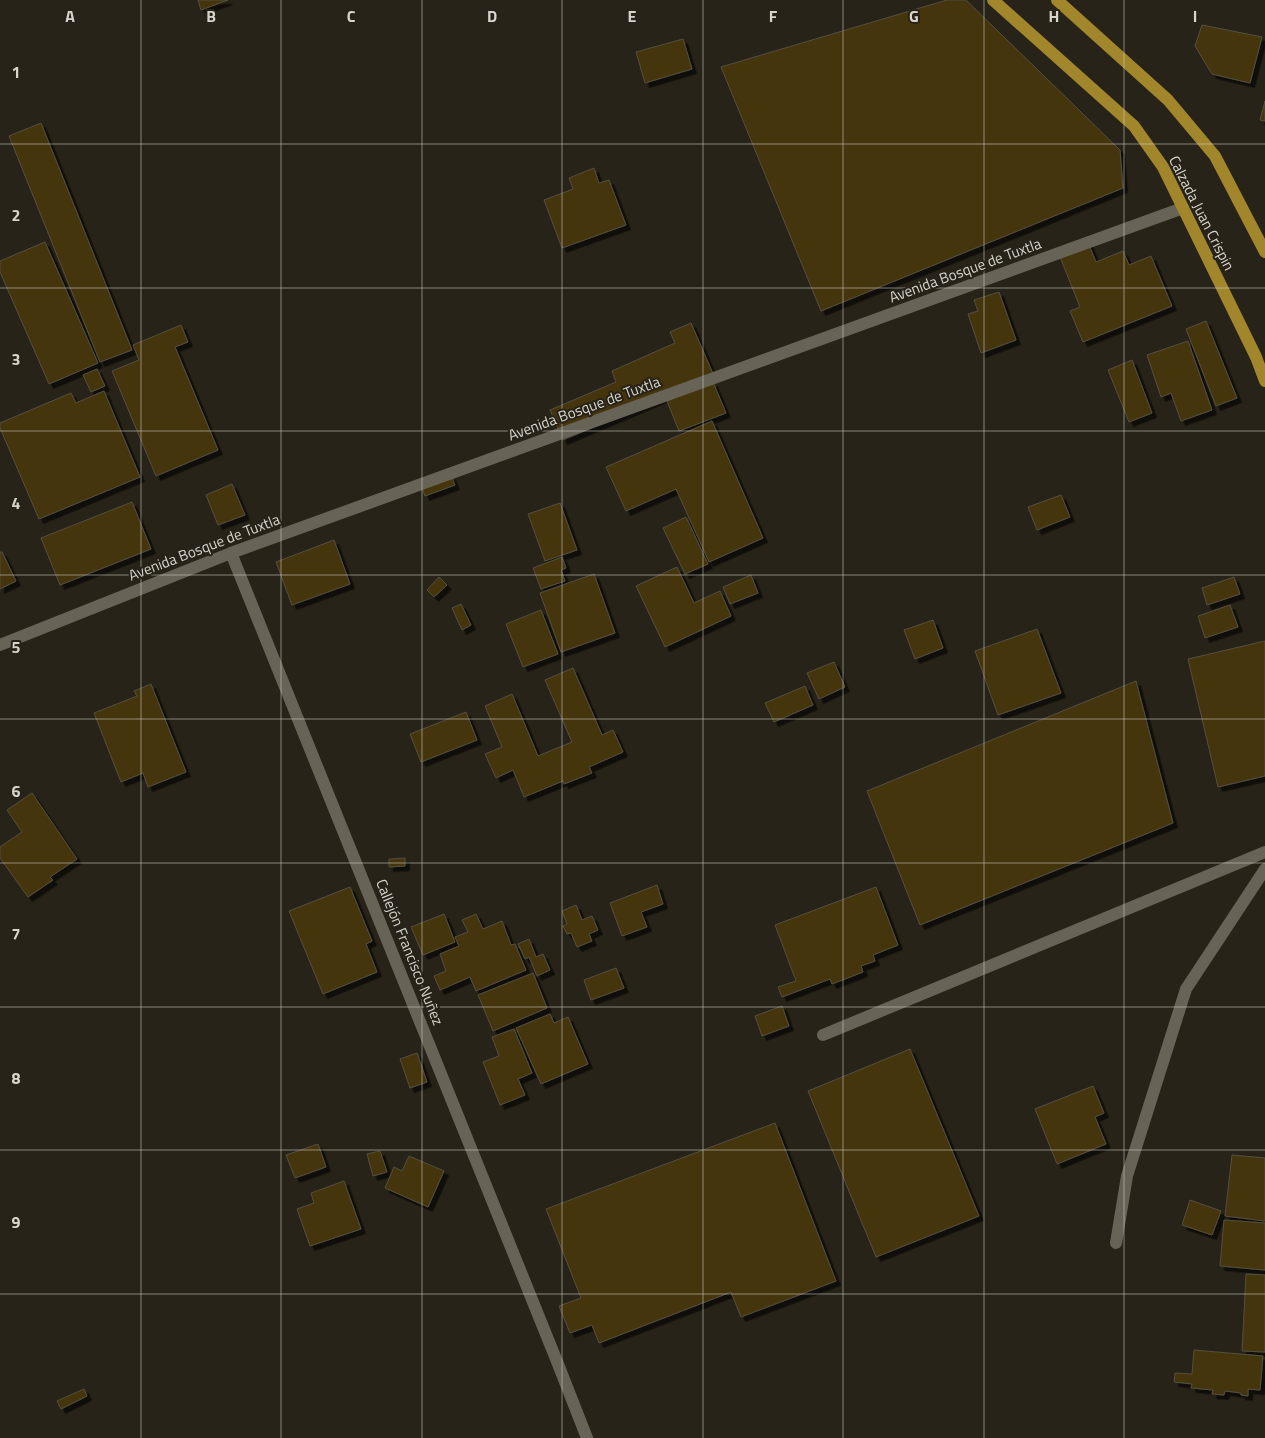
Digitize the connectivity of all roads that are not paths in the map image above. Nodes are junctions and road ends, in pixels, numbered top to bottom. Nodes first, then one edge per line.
1 (993, 0) edge
2 (1057, 0) edge
3 (1183, 208) junction
4 (1265, 252) edge
5 (1265, 381) edge
6 (232, 553) junction
7 (0, 645) edge
8 (1265, 852) edge
9 (1265, 869) edge
10 (824, 1035) dead end
11 (1116, 1243) dead end
12 (587, 1438) edge

1 - 3 main road, Calzada Juan Crispin
2 - 4 main road
3 - 5 main road, Calzada Juan Crispin
3 - 6 street, Avenida Bosque de Tuxtla
6 - 7 street, Avenida Bosque de Tuxtla
6 - 12 street, Callejón Francisco Nuñez
8 - 10 street
9 - 11 street

